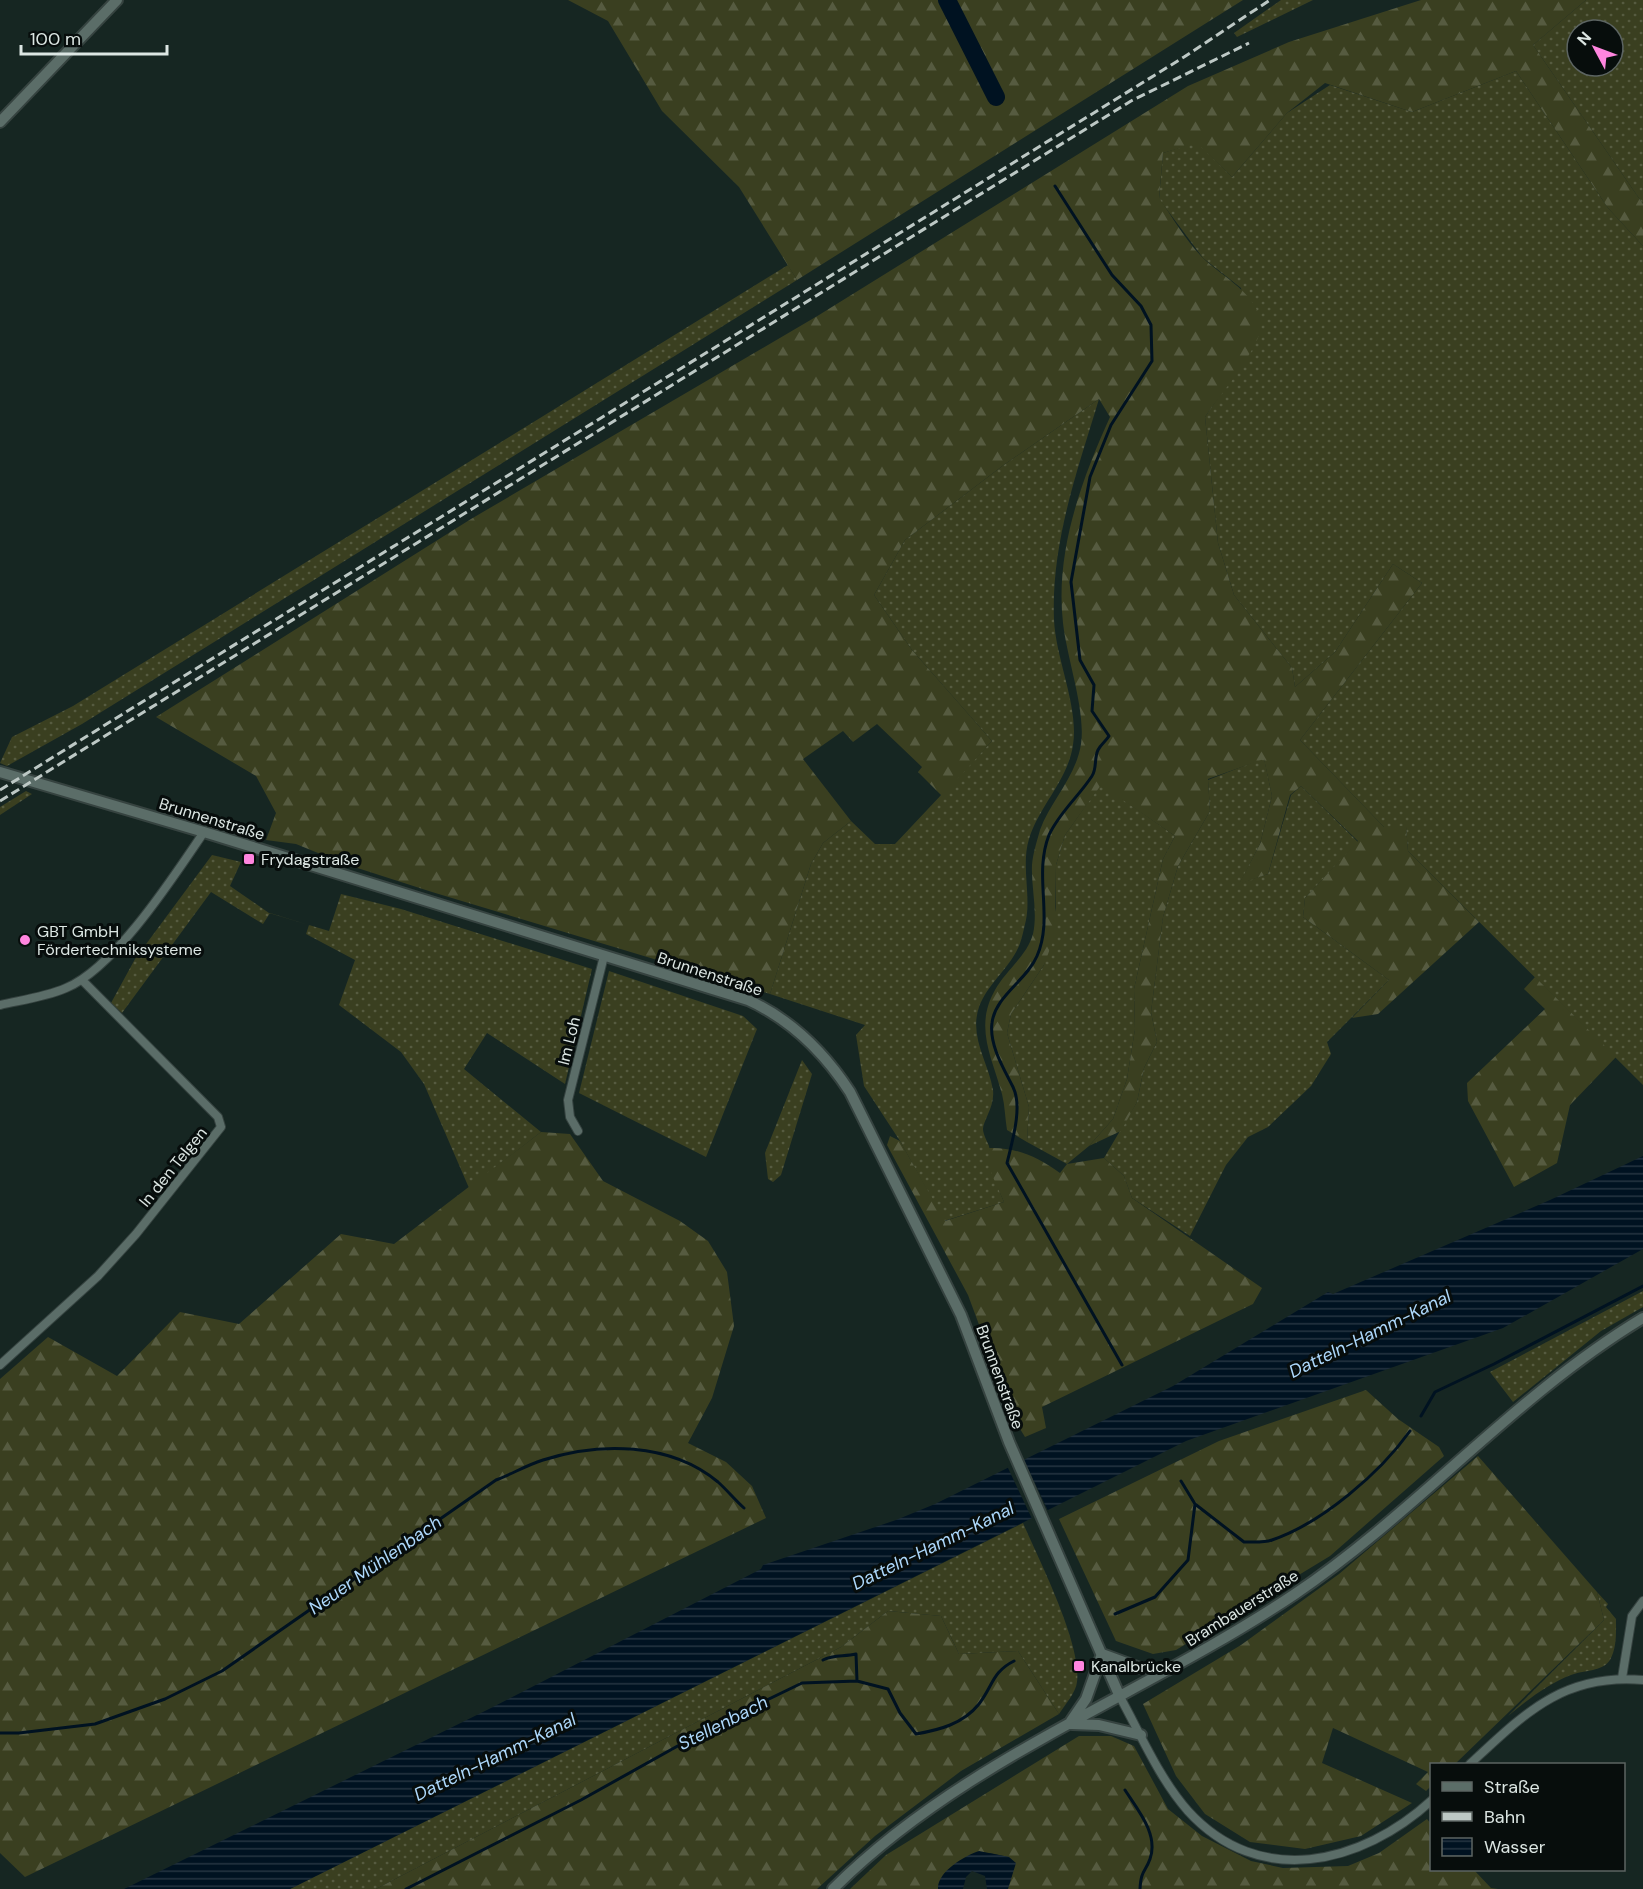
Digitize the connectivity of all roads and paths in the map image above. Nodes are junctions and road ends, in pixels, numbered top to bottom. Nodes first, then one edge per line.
1 (117, 0) edge
2 (0, 122) edge
3 (0, 772) edge
4 (204, 832) junction
5 (604, 956) junction
6 (82, 980) junction
7 (0, 1005) edge
8 (578, 1131) dead end
9 (1643, 1318) edge
10 (0, 1365) edge
11 (1643, 1601) edge
12 (1102, 1654) junction
13 (1170, 1670) junction
14 (1622, 1678) junction
15 (1643, 1680) edge
16 (1120, 1697) junction
17 (1069, 1724) junction
18 (1141, 1735) junction
19 (1471, 1763) edge
20 (1430, 1801) edge
21 (833, 1889) edge

1 - 2 street
3 - 4 street, Brunnenstraße
4 - 5 street, Brunnenstraße
4 - 6 street
5 - 8 street, Im Loh
5 - 12 street, Brunnenstraße
6 - 7 street
6 - 10 street, In den Telgen
9 - 13 street, Brambauerstraße
11 - 14 street
12 - 13 street
12 - 16 street, Brunnenstraße
12 - 17 street
13 - 16 street, Brambauerstraße
14 - 15 street
14 - 19 street
16 - 17 street, Brambauerstraße
16 - 18 street
17 - 18 street
17 - 21 street, Brambauerstraße
18 - 20 street

